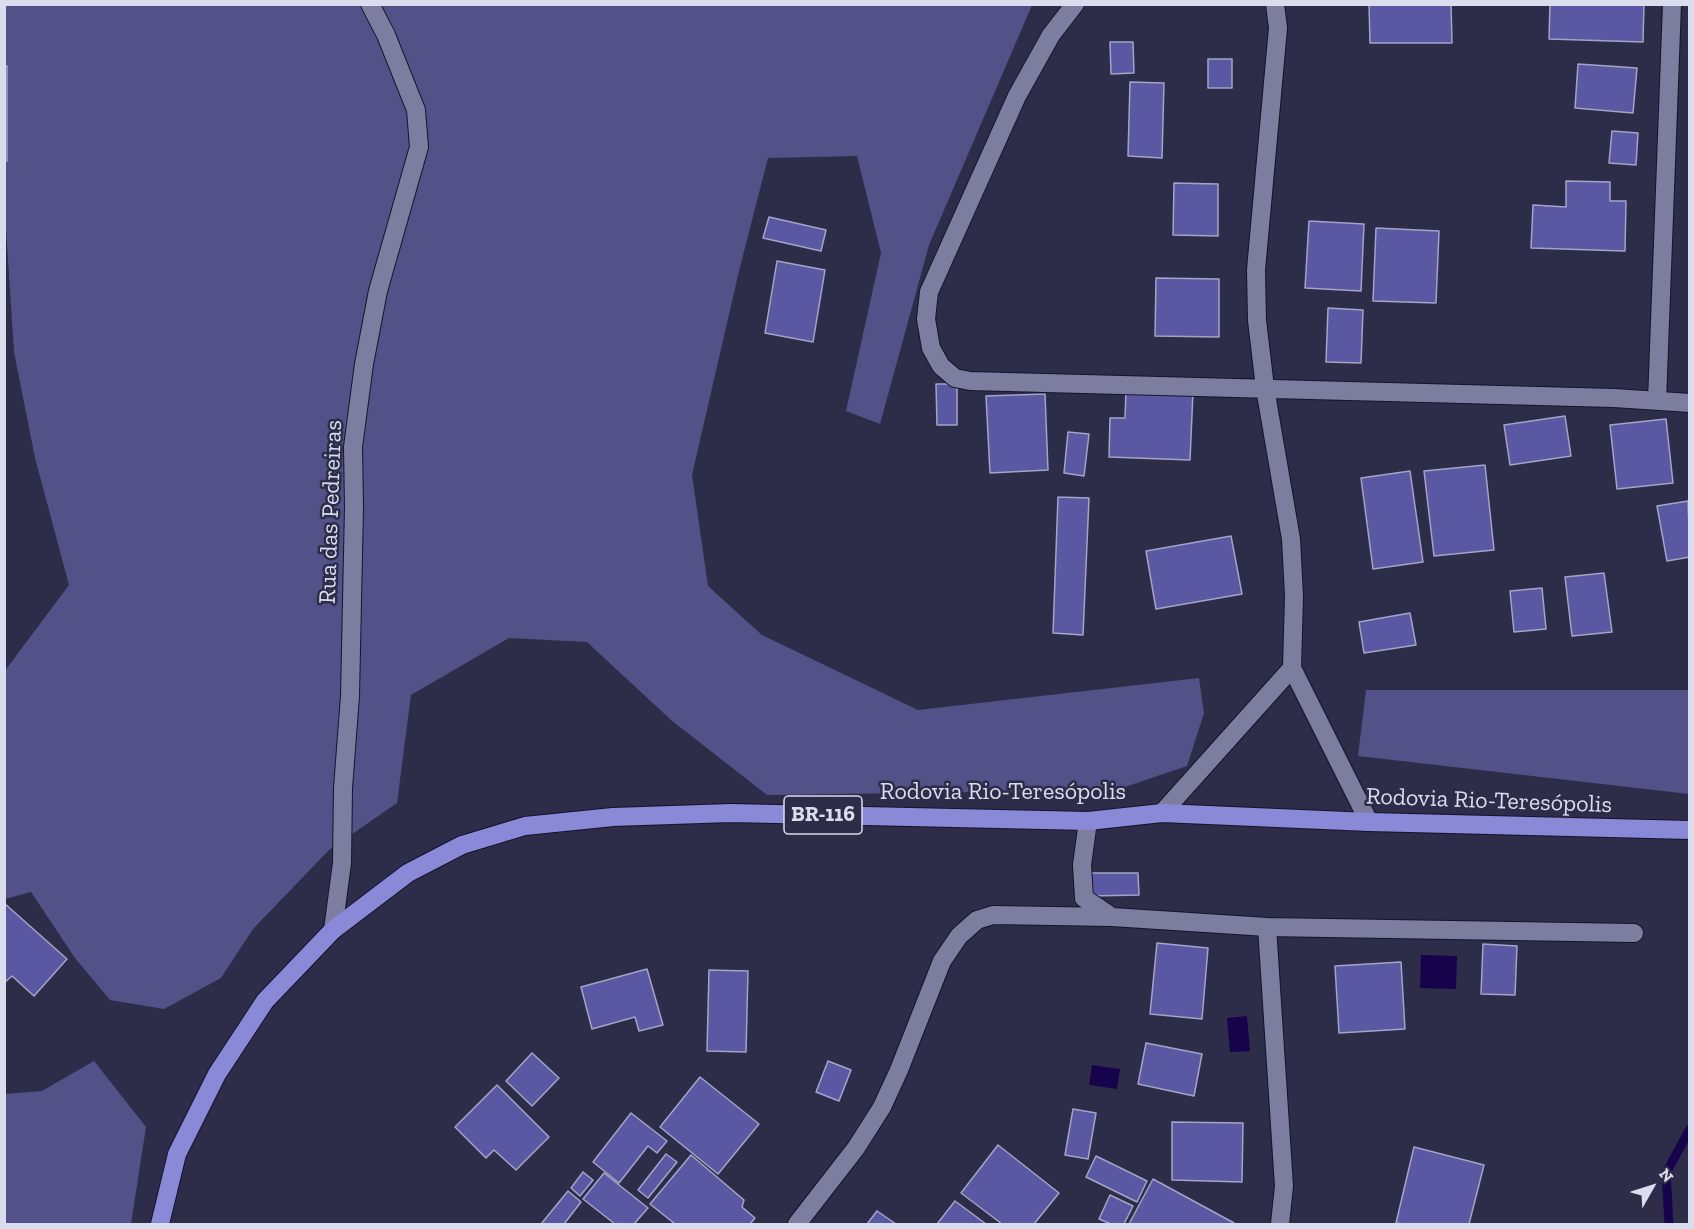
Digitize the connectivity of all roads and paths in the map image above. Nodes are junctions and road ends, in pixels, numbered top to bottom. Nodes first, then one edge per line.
1 (370, 4) edge
2 (1075, 4) edge
3 (1275, 4) edge
4 (1672, 4) edge
5 (1265, 388) junction
6 (1657, 401) junction
7 (1689, 403) edge
8 (1292, 668) junction
9 (1162, 813) junction
10 (1088, 821) junction
11 (1369, 822) junction
12 (1689, 830) edge
13 (1112, 917) junction
14 (1267, 927) junction
15 (333, 930) junction
16 (1634, 933) dead end
17 (160, 1224) edge
18 (797, 1224) edge
19 (1280, 1224) edge

1 - 15 street, Rua das Pedreiras
2 - 5 street
3 - 5 street
4 - 6 street
5 - 6 street
5 - 8 street
6 - 7 street
8 - 9 street
8 - 11 street
9 - 10 highway, Rodovia Rio-Teresópolis / BR-116
9 - 11 highway, Rodovia Rio-Teresópolis / BR-116
10 - 13 street
10 - 15 highway, Rodovia Rio-Teresópolis / BR-116
11 - 12 highway, Rodovia Rio-Teresópolis / BR-116
13 - 14 street
13 - 18 street
14 - 16 street
14 - 19 street
15 - 17 highway, Rodovia Rio-Teresópolis / BR-116

